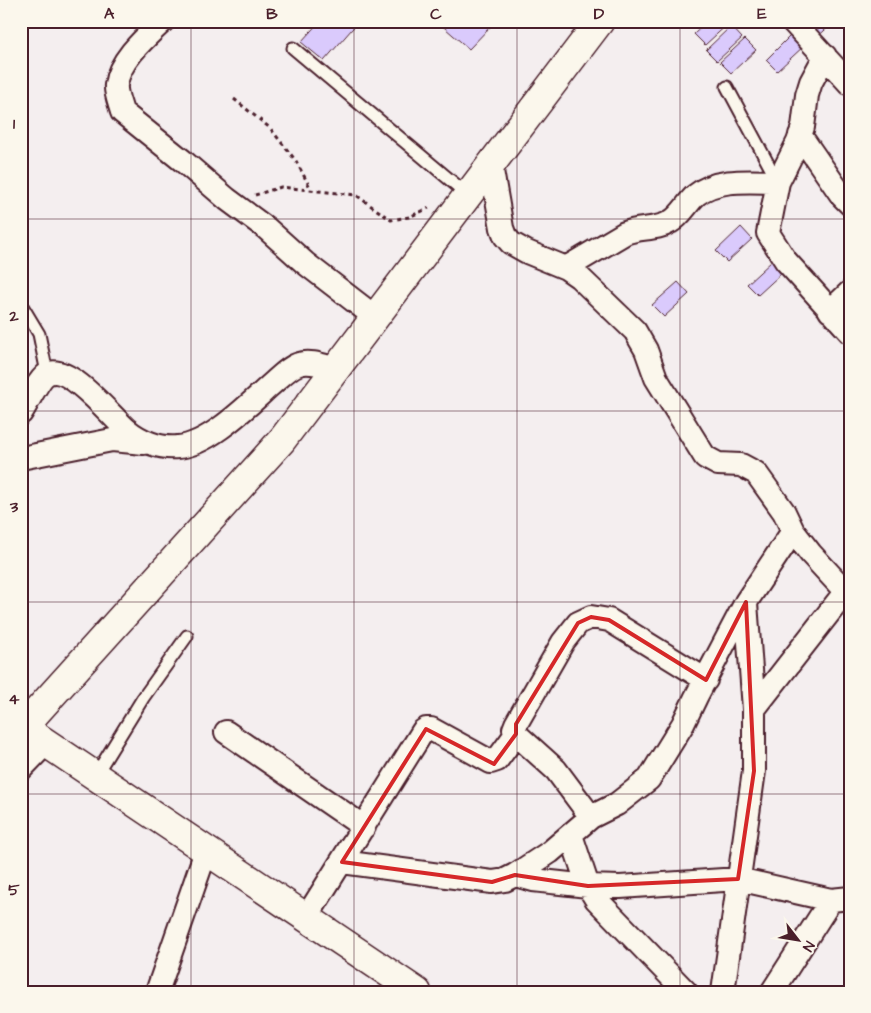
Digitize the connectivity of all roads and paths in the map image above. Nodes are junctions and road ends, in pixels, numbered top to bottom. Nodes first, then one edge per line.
1 (163, 21) edge
2 (600, 21) edge
3 (792, 21) edge
4 (294, 48) dead end
5 (825, 56) junction
6 (850, 84) edge
7 (727, 87) dead end
8 (234, 99) dead end
9 (800, 135) junction
10 (491, 165) junction
11 (778, 182) junction
12 (311, 190) junction
13 (468, 195) junction
14 (232, 203) junction
15 (850, 204) edge
16 (431, 207) dead end
17 (566, 268) junction
18 (850, 292) edge
19 (21, 304) edge
20 (830, 311) junction
21 (375, 317) junction
22 (850, 332) edge
23 (336, 369) junction
24 (47, 373) junction
25 (21, 413) edge
26 (148, 443) junction
27 (21, 458) edge
28 (793, 531) junction
29 (849, 590) edge
30 (746, 602) junction
31 (186, 636) dead end
32 (706, 680) junction
33 (754, 709) junction
34 (22, 727) edge
35 (226, 732) dead end
36 (516, 734) junction
37 (46, 743) junction
38 (21, 770) edge
39 (95, 776) junction
40 (591, 817) junction
41 (364, 827) junction
42 (571, 834) junction
43 (206, 851) junction
44 (342, 862) junction
45 (515, 876) junction
46 (738, 879) junction
47 (588, 886) junction
48 (840, 899) edge
49 (306, 918) junction
50 (160, 990) edge
51 (417, 992) edge
52 (686, 992) edge
53 (723, 992) edge
54 (772, 992) edge

1 - 14 street
2 - 10 street
3 - 5 street
4 - 13 lane
5 - 6 street
5 - 9 street
7 - 11 lane
8 - 12 path
9 - 11 street
9 - 15 street
10 - 13 street
10 - 17 street
11 - 17 street
11 - 20 street
12 - 14 path
12 - 16 path
13 - 21 street
14 - 21 street
17 - 28 street
18 - 20 street
19 - 24 lane
20 - 22 street
21 - 23 street
23 - 26 street
23 - 34 street
24 - 25 street
24 - 26 street
26 - 27 street
28 - 29 street
28 - 30 street
29 - 33 street
30 - 32 street
30 - 33 street
31 - 39 lane
32 - 36 street
32 - 40 street
33 - 46 street
34 - 37 street
35 - 41 street
36 - 40 street
36 - 41 street
37 - 38 street
37 - 39 street
39 - 43 street
40 - 42 street
41 - 44 street
42 - 45 street
42 - 47 street
43 - 49 street
43 - 50 street
44 - 45 street
44 - 49 street
45 - 47 street
46 - 47 street
46 - 48 street
46 - 53 street
47 - 52 street
48 - 54 street
49 - 51 street

